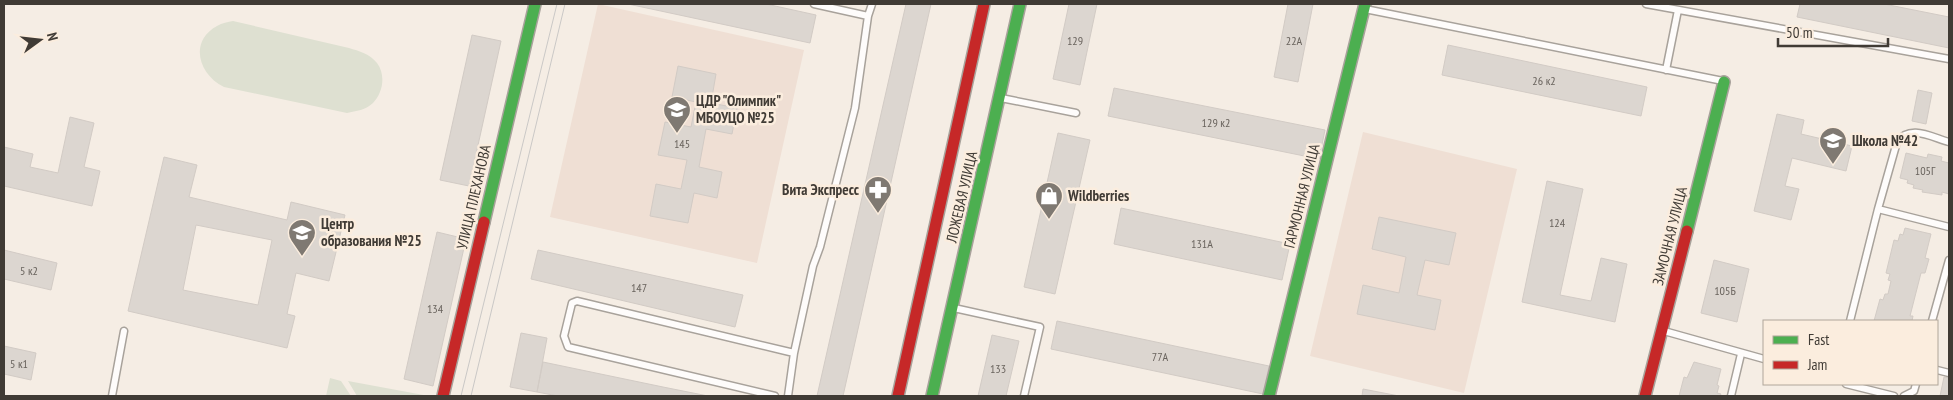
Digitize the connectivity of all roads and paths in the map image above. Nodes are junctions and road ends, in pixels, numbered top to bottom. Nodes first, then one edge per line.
1 (535, 4) edge
2 (814, 4) edge
3 (872, 4) edge
4 (984, 4) edge
5 (1020, 4) edge
6 (1646, 4) edge
7 (1364, 6) edge
8 (1678, 10) junction
9 (868, 16) junction
10 (1949, 59) edge
11 (1666, 70) junction
12 (1724, 82) joint
13 (999, 98) junction
14 (1076, 113) dead end
15 (1949, 142) edge
16 (1878, 209) junction
17 (1949, 227) edge
18 (1949, 260) edge
19 (952, 307) junction
20 (1850, 320) edge
21 (1932, 320) edge
22 (124, 331) dead end
23 (1662, 331) junction
24 (794, 353) junction
25 (1741, 354) junction
26 (1763, 358) edge
27 (1850, 385) edge
28 (1916, 385) edge
29 (112, 396) edge
30 (443, 396) edge
31 (774, 396) edge
32 (788, 396) edge
33 (898, 396) edge
34 (932, 396) edge
35 (1024, 396) edge
36 (1269, 396) edge
37 (1645, 396) edge
38 (1731, 396) edge
39 (1894, 396) edge
40 (1904, 396) edge

1 - 30 street, УЛИЦА ПЛЕХАНОВА
2 - 9 lane
3 - 9 lane
4 - 33 street, ЛОЖЕВАЯ УЛИЦА
5 - 13 street, ЛОЖЕВАЯ УЛИЦА
6 - 8 lane
7 - 11 lane
7 - 36 street, ГАРМОННАЯ УЛИЦА
8 - 10 lane
8 - 11 lane
9 - 24 lane
11 - 12 lane
12 - 23 street, ЗАМОЧНАЯ УЛИЦА
13 - 14 lane
13 - 19 street, ЛОЖЕВАЯ УЛИЦА
15 - 16 lane
16 - 17 lane
16 - 20 lane
18 - 21 lane
19 - 34 street, ЛОЖЕВАЯ УЛИЦА
19 - 35 lane
22 - 29 lane
23 - 25 lane
23 - 37 street, ЗАМОЧНАЯ УЛИЦА
24 - 31 lane
24 - 32 lane
25 - 26 lane
25 - 38 lane
27 - 39 lane
28 - 40 lane

